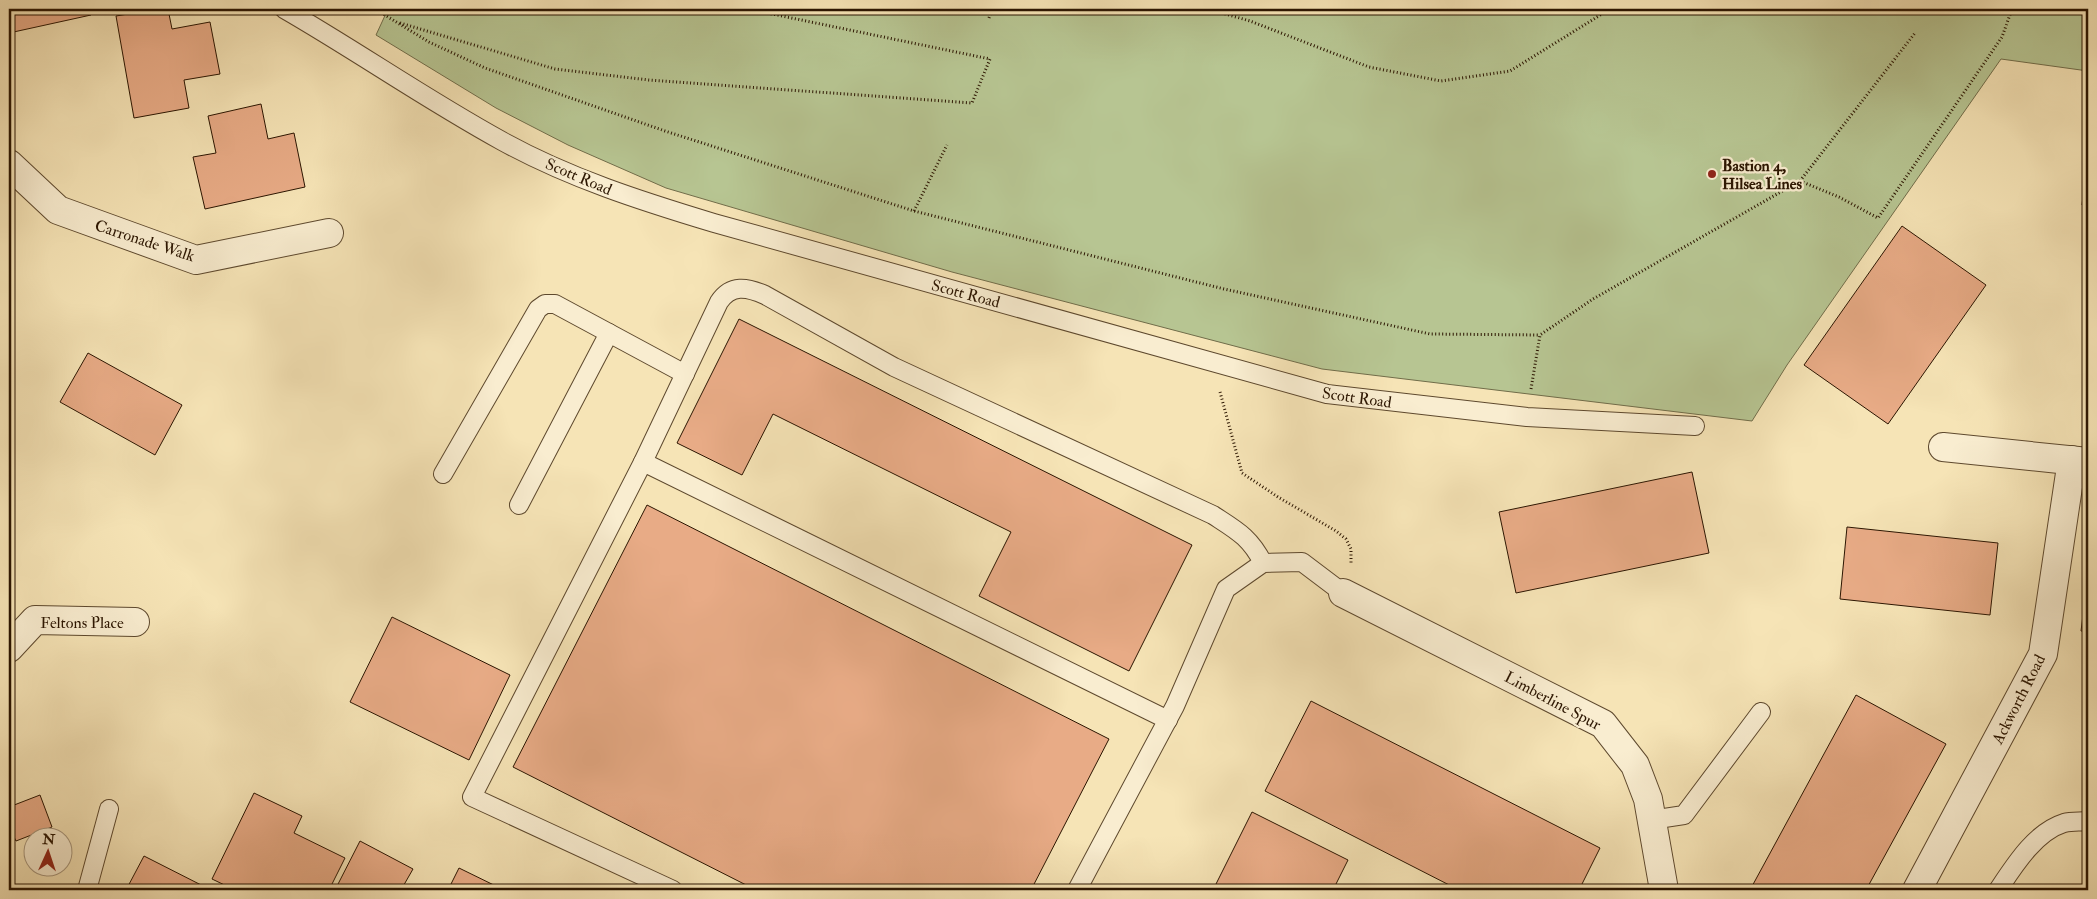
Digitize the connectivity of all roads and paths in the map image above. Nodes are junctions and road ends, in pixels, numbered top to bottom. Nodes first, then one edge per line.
1 (284, 9) edge
2 (375, 9) edge
3 (748, 9) edge
4 (992, 9) edge
5 (1208, 9) edge
6 (1610, 9) edge
7 (2012, 9) edge
8 (989, 18) dead end
9 (396, 21) junction
10 (1914, 33) dead end
11 (946, 145) dead end
12 (9, 164) edge
13 (1800, 181) junction
14 (914, 211) junction
15 (329, 233) dead end
16 (608, 333) junction
17 (1540, 336) junction
18 (1223, 364) junction
19 (685, 374) junction
20 (1527, 417) junction
21 (1696, 426) dead end
22 (1943, 447) dead end
23 (2080, 461) edge
24 (643, 462) junction
25 (443, 474) dead end
26 (519, 505) dead end
27 (1263, 563) junction
28 (1343, 593) junction
29 (135, 622) dead end
30 (9, 648) edge
31 (1761, 712) dead end
32 (1168, 720) junction
33 (109, 809) dead end
34 (1651, 820) junction
35 (2088, 822) edge
36 (87, 890) edge
37 (673, 890) edge
38 (1077, 890) edge
39 (1664, 890) edge
40 (1917, 890) edge
41 (1998, 890) edge

1 - 18 lane, Scott Road
2 - 9 path
3 - 9 path
4 - 8 path
5 - 6 path
7 - 13 path
9 - 14 path
10 - 13 path
11 - 14 path
12 - 15 street, Carronade Walk
13 - 17 path
14 - 17 path
16 - 19 lane
16 - 25 lane
16 - 26 lane
17 - 20 path
18 - 20 lane, Scott Road
18 - 28 path
19 - 24 lane
19 - 27 lane
20 - 21 lane, Scott Road
22 - 23 street, Ackworth Road
23 - 40 street, Ackworth Road
24 - 32 lane
24 - 37 lane
27 - 28 lane
27 - 32 lane
28 - 34 street, Limberline Spur
29 - 30 street, Feltons Place
31 - 34 lane
32 - 38 lane
33 - 36 lane
34 - 39 street, Limberline Spur
35 - 41 lane

